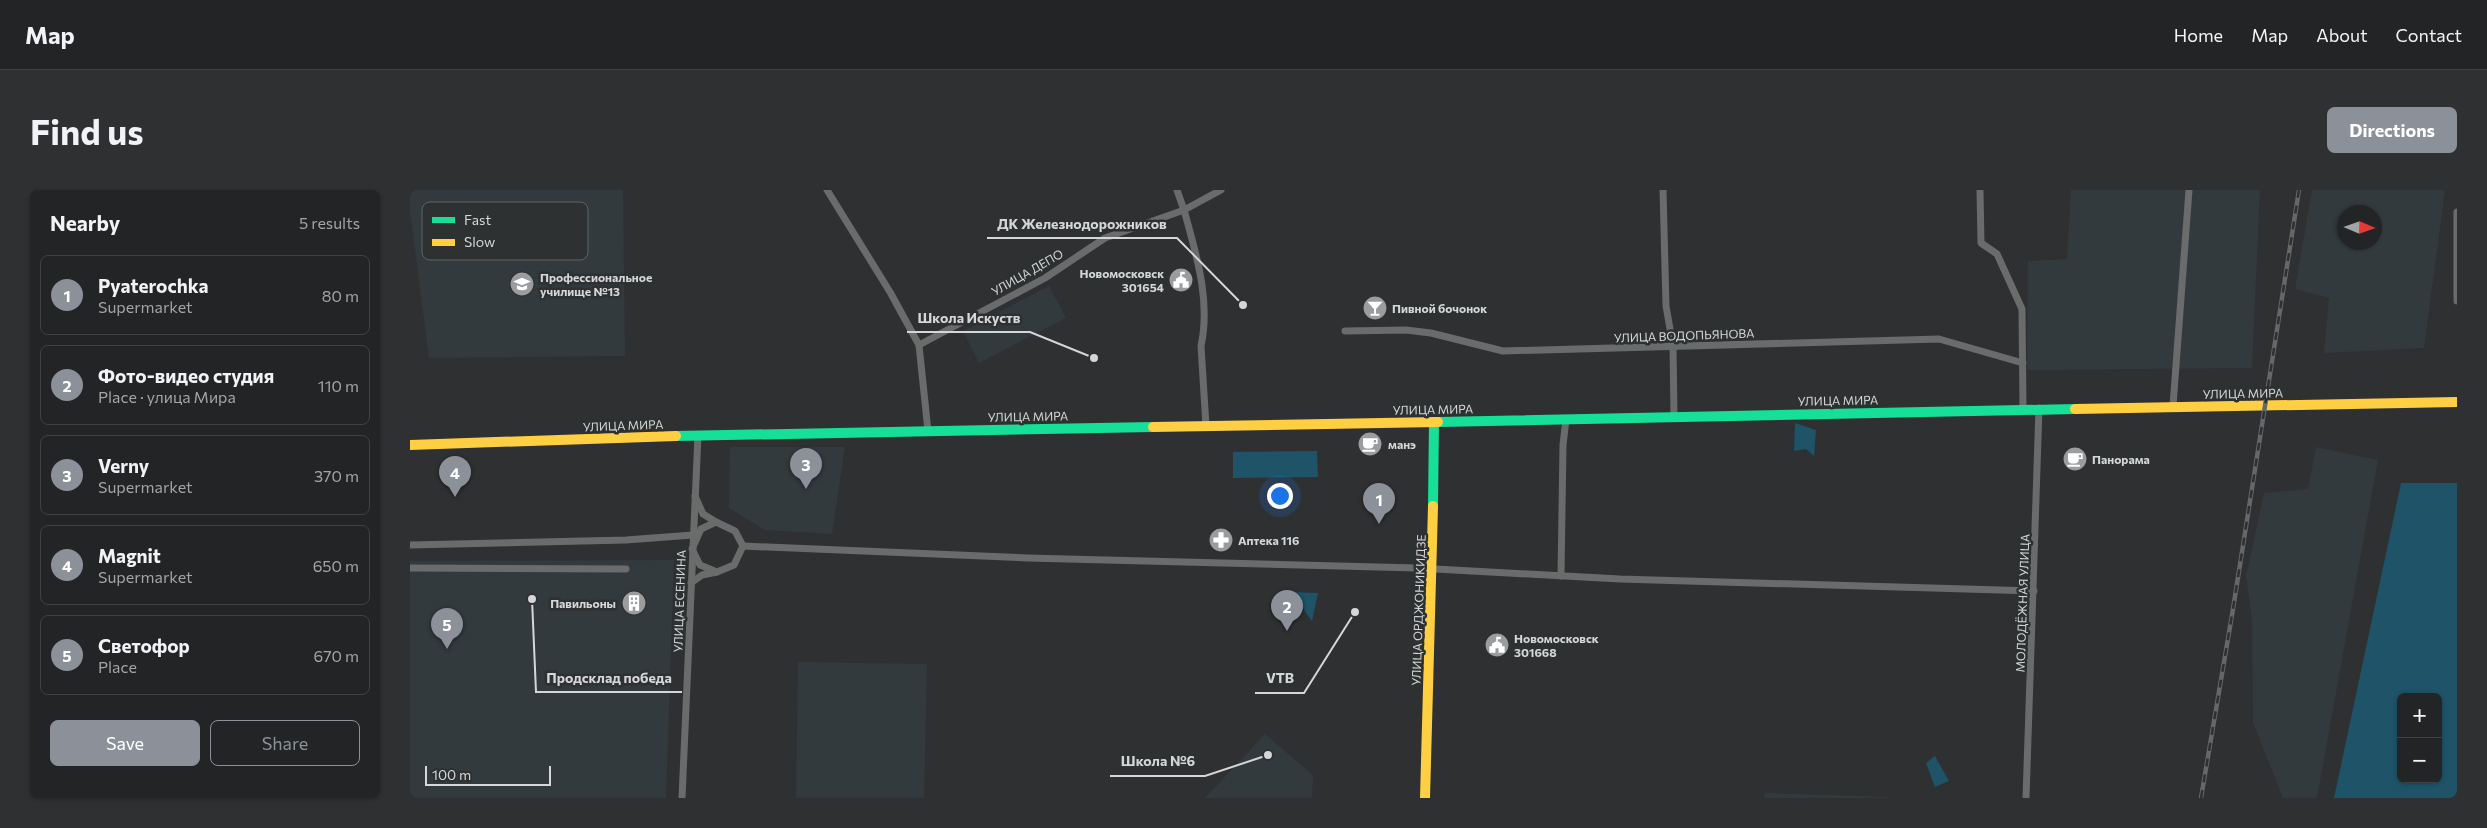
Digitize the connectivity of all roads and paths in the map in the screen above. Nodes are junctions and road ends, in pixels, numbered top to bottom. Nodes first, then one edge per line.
1 (827, 190) edge
2 (1177, 190) edge
3 (1221, 190) edge
4 (1663, 190) edge
5 (1980, 190) edge
6 (2189, 190) edge
7 (1184, 210) junction
8 (2457, 212) edge
9 (2457, 301) edge
10 (1345, 331) dead end
11 (919, 345) junction
12 (1673, 346) junction
13 (2023, 363) junction
14 (2457, 402) edge
15 (2173, 406) junction
16 (2039, 408) junction
17 (2023, 409) junction
18 (1674, 416) junction
19 (1566, 419) junction
20 (1434, 422) junction
21 (1206, 426) junction
22 (928, 431) junction
23 (698, 436) junction
24 (410, 445) edge
25 (695, 495) junction
26 (716, 522) junction
27 (693, 535) junction
28 (410, 545) edge
29 (743, 546) junction
30 (692, 549) junction
31 (410, 568) edge
32 (626, 569) dead end
33 (1432, 569) junction
34 (717, 572) junction
35 (1561, 576) junction
36 (691, 583) junction
37 (2034, 591) junction
38 (682, 798) edge
39 (1425, 798) edge
40 (2026, 798) edge

1 - 11 street
2 - 7 street
3 - 7 street, УЛИЦА ДЕПО
4 - 12 street
5 - 13 street
6 - 15 street
7 - 11 street, УЛИЦА ДЕПО
7 - 21 street
8 - 9 street
10 - 12 street, УЛИЦА ВОДОПЬЯНОВА
11 - 22 street
12 - 13 street, УЛИЦА ВОДОПЬЯНОВА
12 - 18 street
13 - 17 street
14 - 15 main road, УЛИЦА МИРА
15 - 16 main road, УЛИЦА МИРА
16 - 17 main road, УЛИЦА МИРА
16 - 37 street, МОЛОДЁЖНАЯ УЛИЦА
17 - 18 main road, УЛИЦА МИРА
18 - 19 main road, УЛИЦА МИРА
19 - 20 main road, УЛИЦА МИРА
19 - 35 street
20 - 21 main road, УЛИЦА МИРА
20 - 33 main road, УЛИЦА ОРДЖОНИКИДЗЕ
21 - 22 main road, УЛИЦА МИРА
22 - 23 main road, УЛИЦА МИРА
23 - 24 main road, УЛИЦА МИРА
23 - 25 street, УЛИЦА ЕСЕНИНА
25 - 26 street
25 - 27 street, УЛИЦА ЕСЕНИНА
26 - 29 street
26 - 30 street
27 - 28 street
27 - 30 street, УЛИЦА ЕСЕНИНА
29 - 33 street
29 - 34 street
30 - 34 street
30 - 36 street, УЛИЦА ЕСЕНИНА
31 - 32 street
33 - 35 street
33 - 39 main road, УЛИЦА ОРДЖОНИКИДЗЕ
34 - 36 street
35 - 37 street
36 - 38 street, УЛИЦА ЕСЕНИНА
37 - 40 street, МОЛОДЁЖНАЯ УЛИЦА

